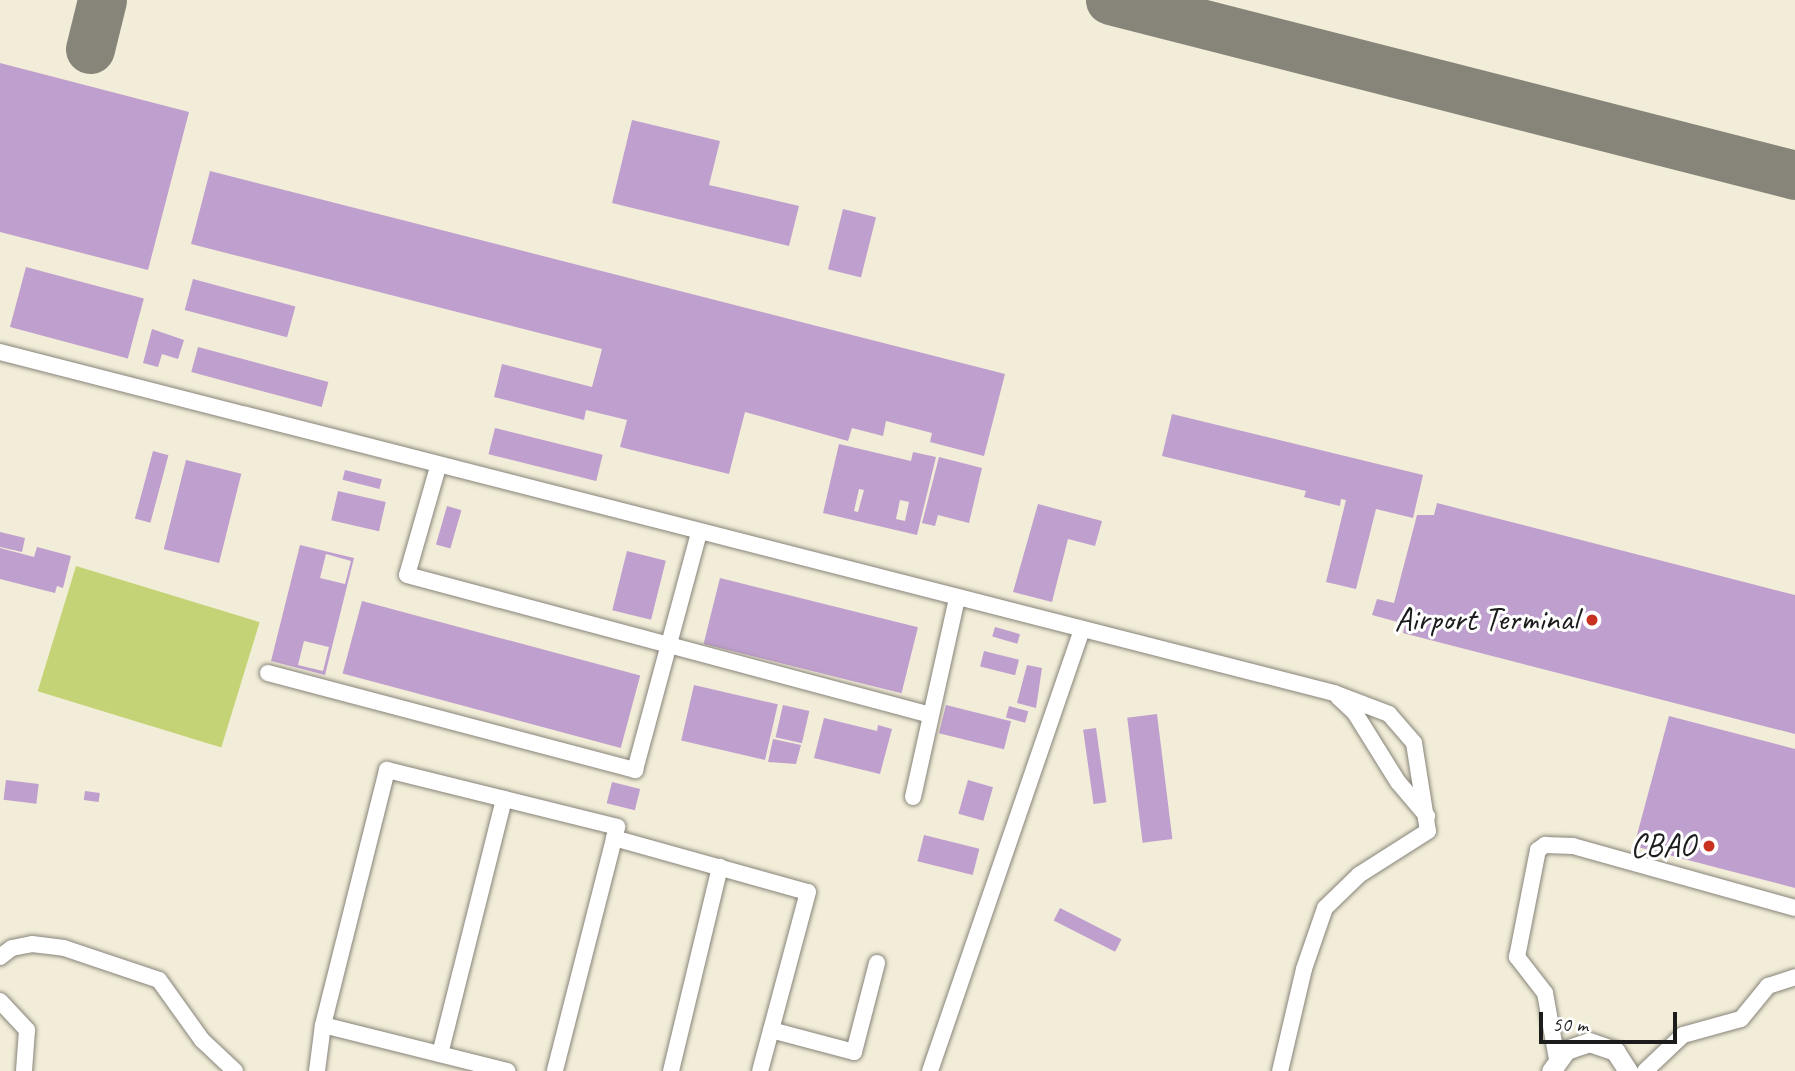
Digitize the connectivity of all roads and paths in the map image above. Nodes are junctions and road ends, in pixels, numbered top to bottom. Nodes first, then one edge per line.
1 (0, 352) edge
2 (438, 467) junction
3 (699, 533) junction
4 (957, 598) junction
5 (1082, 629) junction
6 (668, 645) junction
7 (268, 673) dead end
8 (1334, 693) junction
9 (931, 715) junction
10 (913, 797) dead end
11 (505, 799) junction
12 (1427, 816) junction
13 (614, 838) junction
14 (720, 867) junction
15 (1795, 908) edge
16 (0, 957) edge
17 (877, 963) dead end
18 (1795, 977) edge
19 (0, 1001) edge
20 (323, 1026) junction
21 (771, 1030) junction
22 (440, 1054) junction
23 (1554, 1065) edge
24 (24, 1071) edge
25 (235, 1071) edge
26 (317, 1071) edge
27 (507, 1071) edge
28 (555, 1071) edge
29 (671, 1071) edge
30 (760, 1071) edge
31 (930, 1071) edge
32 (1280, 1071) edge
33 (1628, 1071) edge
34 (1645, 1071) edge

1 - 2 street
2 - 3 street
2 - 6 street
3 - 4 street
3 - 6 street
4 - 5 street
4 - 9 street
5 - 8 street
5 - 31 street
6 - 7 street
6 - 9 street
8 - 12 street
8 - 12 street
9 - 10 street
11 - 13 street
11 - 20 street
11 - 22 street
12 - 32 street
13 - 14 street
13 - 28 street
14 - 21 street
14 - 29 street
15 - 23 street
16 - 25 street
17 - 21 street
18 - 34 street
19 - 24 street
20 - 22 street
20 - 26 street
21 - 30 street
22 - 27 street
23 - 33 street

